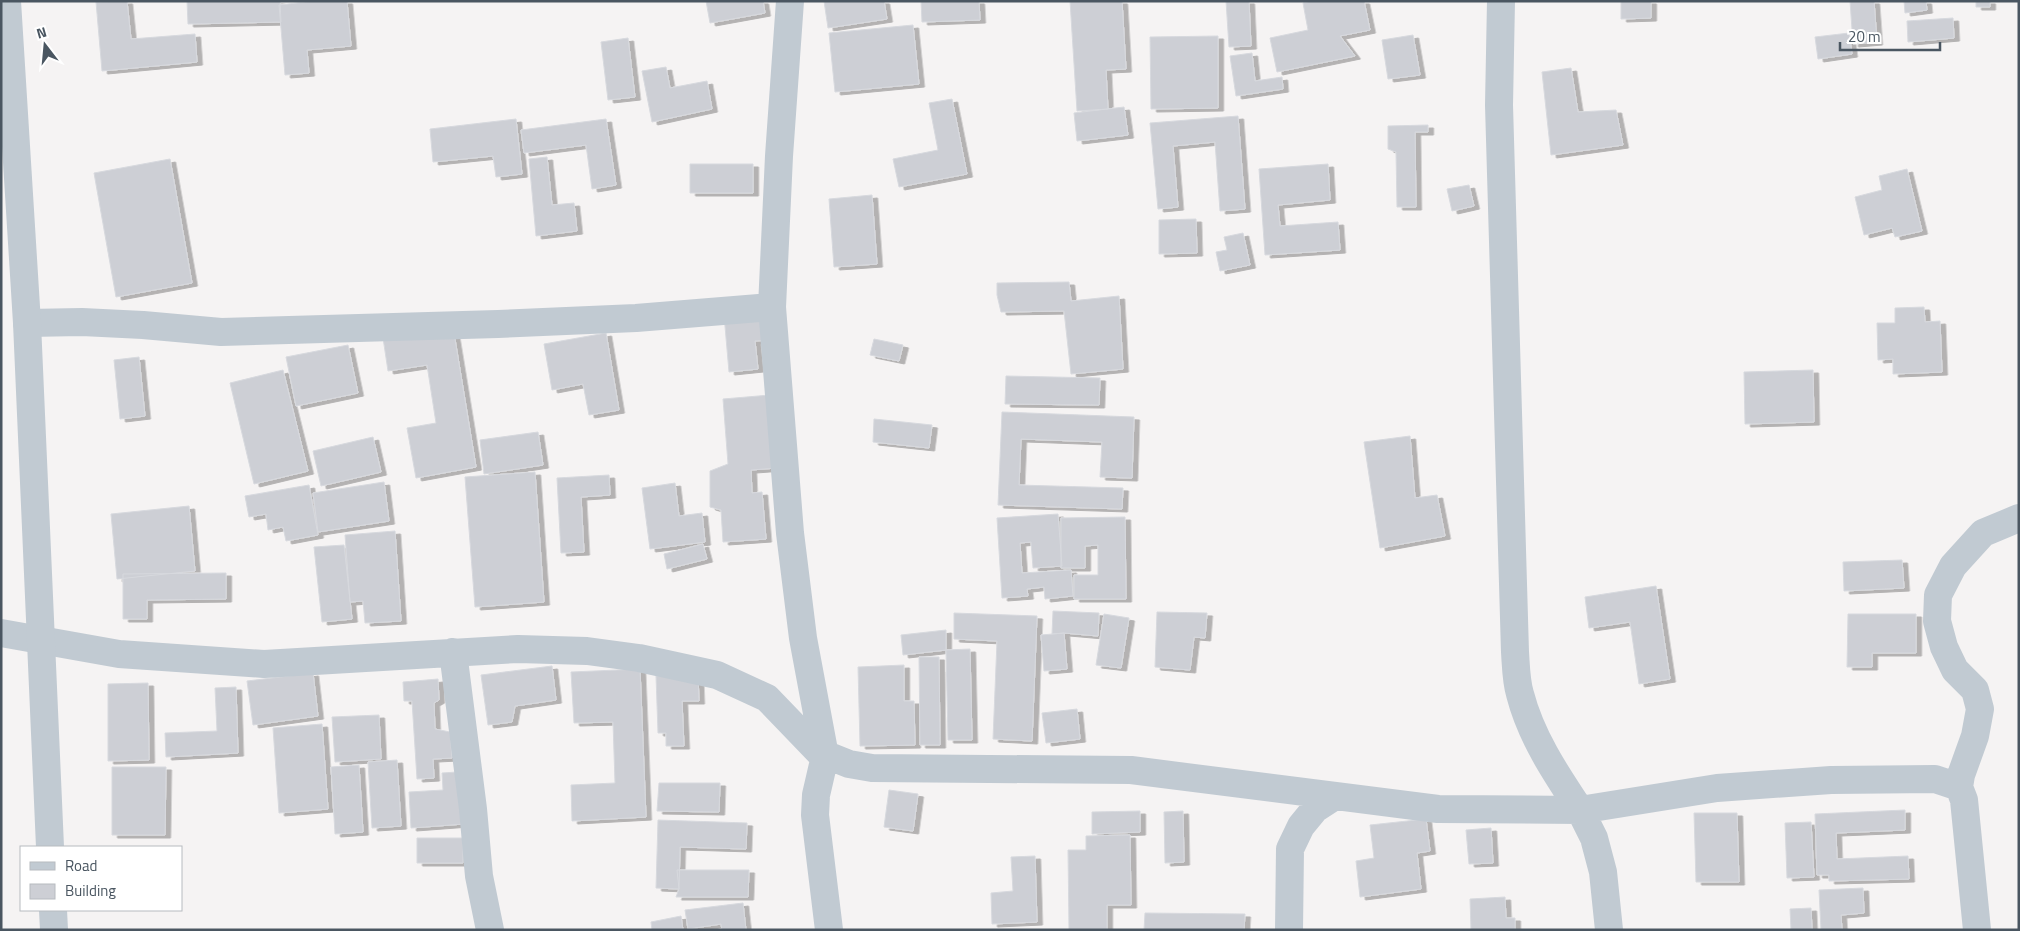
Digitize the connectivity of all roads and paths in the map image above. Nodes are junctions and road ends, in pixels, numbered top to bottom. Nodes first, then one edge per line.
1 (7, 1) edge
2 (790, 1) edge
3 (1501, 1) edge
4 (772, 307) junction
5 (27, 323) junction
6 (2019, 518) edge
7 (1, 632) edge
8 (41, 638) junction
9 (453, 652) junction
10 (825, 756) junction
11 (1960, 787) junction
12 (1335, 796) junction
13 (1580, 810) junction
14 (50, 846) edge
15 (53, 911) edge
16 (54, 930) edge
17 (490, 930) edge
18 (829, 930) edge
19 (1289, 930) edge
20 (1609, 930) edge
21 (1977, 930) edge

1 - 5 street
2 - 4 street
3 - 13 street
4 - 5 street
4 - 10 street
5 - 8 street
6 - 11 street
7 - 8 street
8 - 9 street
8 - 14 street
9 - 10 street
9 - 17 street
10 - 12 street
10 - 18 street
11 - 13 street
11 - 21 street
12 - 13 street
12 - 19 street
13 - 20 street
15 - 16 street

